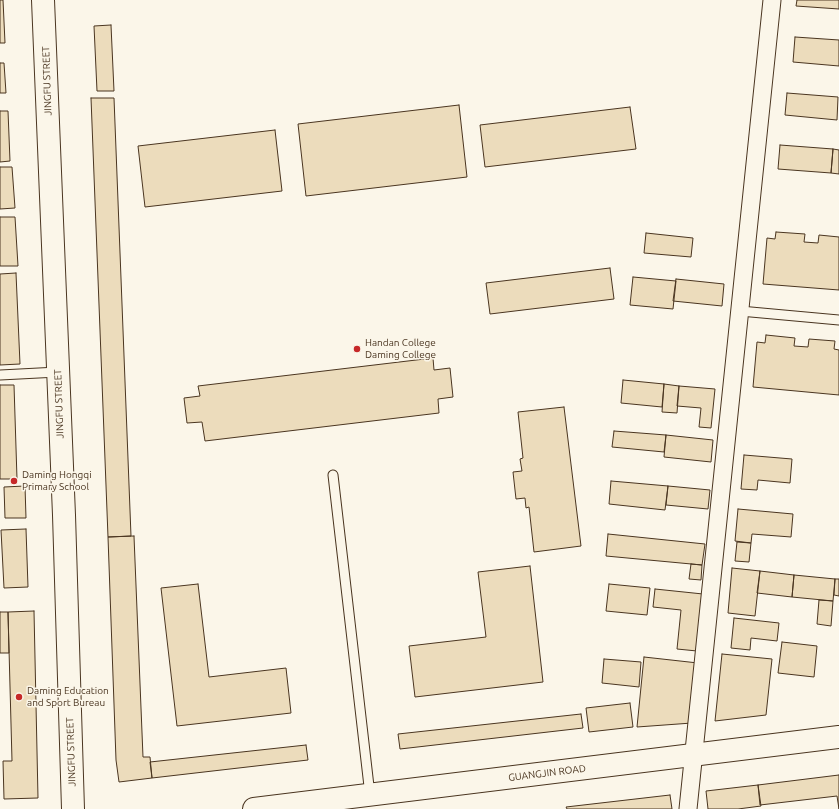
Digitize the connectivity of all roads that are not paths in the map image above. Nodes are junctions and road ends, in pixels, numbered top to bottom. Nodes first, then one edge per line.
1 (43, 0) edge
2 (772, 0) edge
3 (740, 311) junction
4 (839, 320) edge
5 (58, 372) junction
6 (0, 375) edge
7 (332, 475) dead end
8 (839, 737) edge
9 (693, 755) junction
10 (370, 795) junction
11 (73, 809) edge
12 (254, 809) edge
13 (688, 809) edge

1 - 5 street, JINGFU STREET
2 - 3 street
3 - 4 lane
3 - 9 street
5 - 6 lane
5 - 11 street, JINGFU STREET
7 - 10 lane
8 - 9 street, GUANGJIN ROAD
9 - 10 street, GUANGJIN ROAD
9 - 13 street
10 - 12 street, GUANGJIN ROAD

